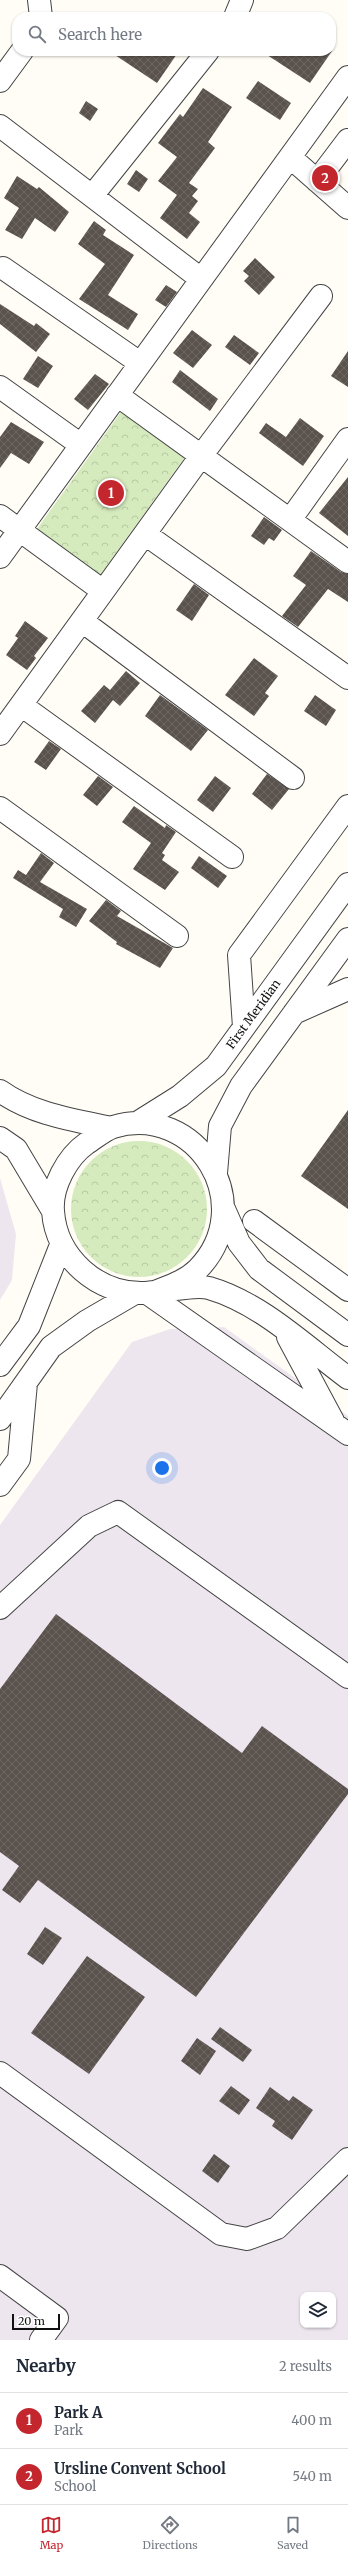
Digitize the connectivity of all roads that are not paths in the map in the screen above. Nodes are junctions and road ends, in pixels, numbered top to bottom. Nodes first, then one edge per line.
1 (39, 0) edge
2 (242, 0) edge
3 (40, 12) edge
4 (237, 12) edge
5 (18, 56) edge
6 (204, 56) edge
7 (348, 77) edge
8 (0, 81) edge
9 (0, 126) edge
10 (348, 140) edge
11 (290, 157) junction
12 (317, 181) junction
13 (92, 196) junction
14 (348, 208) edge
15 (4, 268) dead end
16 (201, 279) junction
17 (322, 296) dead end
18 (140, 363) junction
19 (0, 387) edge
20 (118, 395) junction
21 (348, 438) edge
22 (81, 445) junction
23 (201, 456) junction
24 (0, 516) edge
25 (290, 520) junction
26 (20, 530) junction
27 (145, 534) junction
28 (0, 557) edge
29 (348, 562) edge
30 (103, 591) junction
31 (82, 621) junction
32 (348, 678) edge
33 (21, 705) junction
34 (0, 734) edge
35 (293, 778) dead end
36 (348, 806) edge
37 (0, 808) edge
38 (232, 857) dead end
39 (348, 884) edge
40 (177, 936) dead end
41 (348, 939) edge
42 (348, 989) edge
43 (294, 1014) junction
44 (244, 1028) junction
45 (0, 1091) edge
46 (137, 1123) junction
47 (111, 1128) junction
48 (0, 1138) edge
49 (216, 1173) junction
50 (224, 1209) junction
51 (53, 1212) junction
52 (254, 1221) dead end
53 (61, 1245) junction
54 (348, 1290) edge
55 (146, 1293) junction
56 (339, 1321) edge
57 (284, 1330) junction
58 (348, 1335) edge
59 (3, 1358) edge
60 (348, 1378) edge
61 (26, 1382) junction
62 (0, 1419) edge
63 (342, 1430) edge
64 (0, 1485) edge
65 (0, 1608) edge
66 (348, 1677) edge
67 (0, 2073) edge
68 (348, 2159) edge
69 (0, 2276) edge
70 (41, 2340) edge

1 - 3 street
2 - 4 street
5 - 8 street
6 - 13 street
7 - 11 street
9 - 13 street
10 - 12 street
11 - 12 street
11 - 16 street
12 - 14 street
13 - 16 street
15 - 18 street
16 - 18 street
17 - 23 street
18 - 20 street
19 - 22 street
20 - 22 street
20 - 23 street
21 - 25 street
22 - 26 street
23 - 25 street
23 - 27 street
24 - 26 street
25 - 29 street
26 - 28 street
26 - 30 street
27 - 30 street
27 - 32 street
30 - 31 street
31 - 33 street
31 - 35 street
33 - 34 street
33 - 38 street
36 - 44 street
37 - 40 street
39 - 44 street, First Meridian
41 - 43 street
42 - 43 street
43 - 49 street
44 - 46 street, First Meridian
45 - 47 street
46 - 47 street
46 - 49 street
47 - 51 street
48 - 51 street
49 - 50 street
50 - 55 street
50 - 56 street
51 - 53 street
52 - 54 street
53 - 55 street
53 - 59 street
55 - 57 street
55 - 61 street
55 - 63 street
56 - 58 street
57 - 60 street
57 - 63 street
61 - 62 street
61 - 64 street
65 - 66 street
67 - 68 street
69 - 70 street

